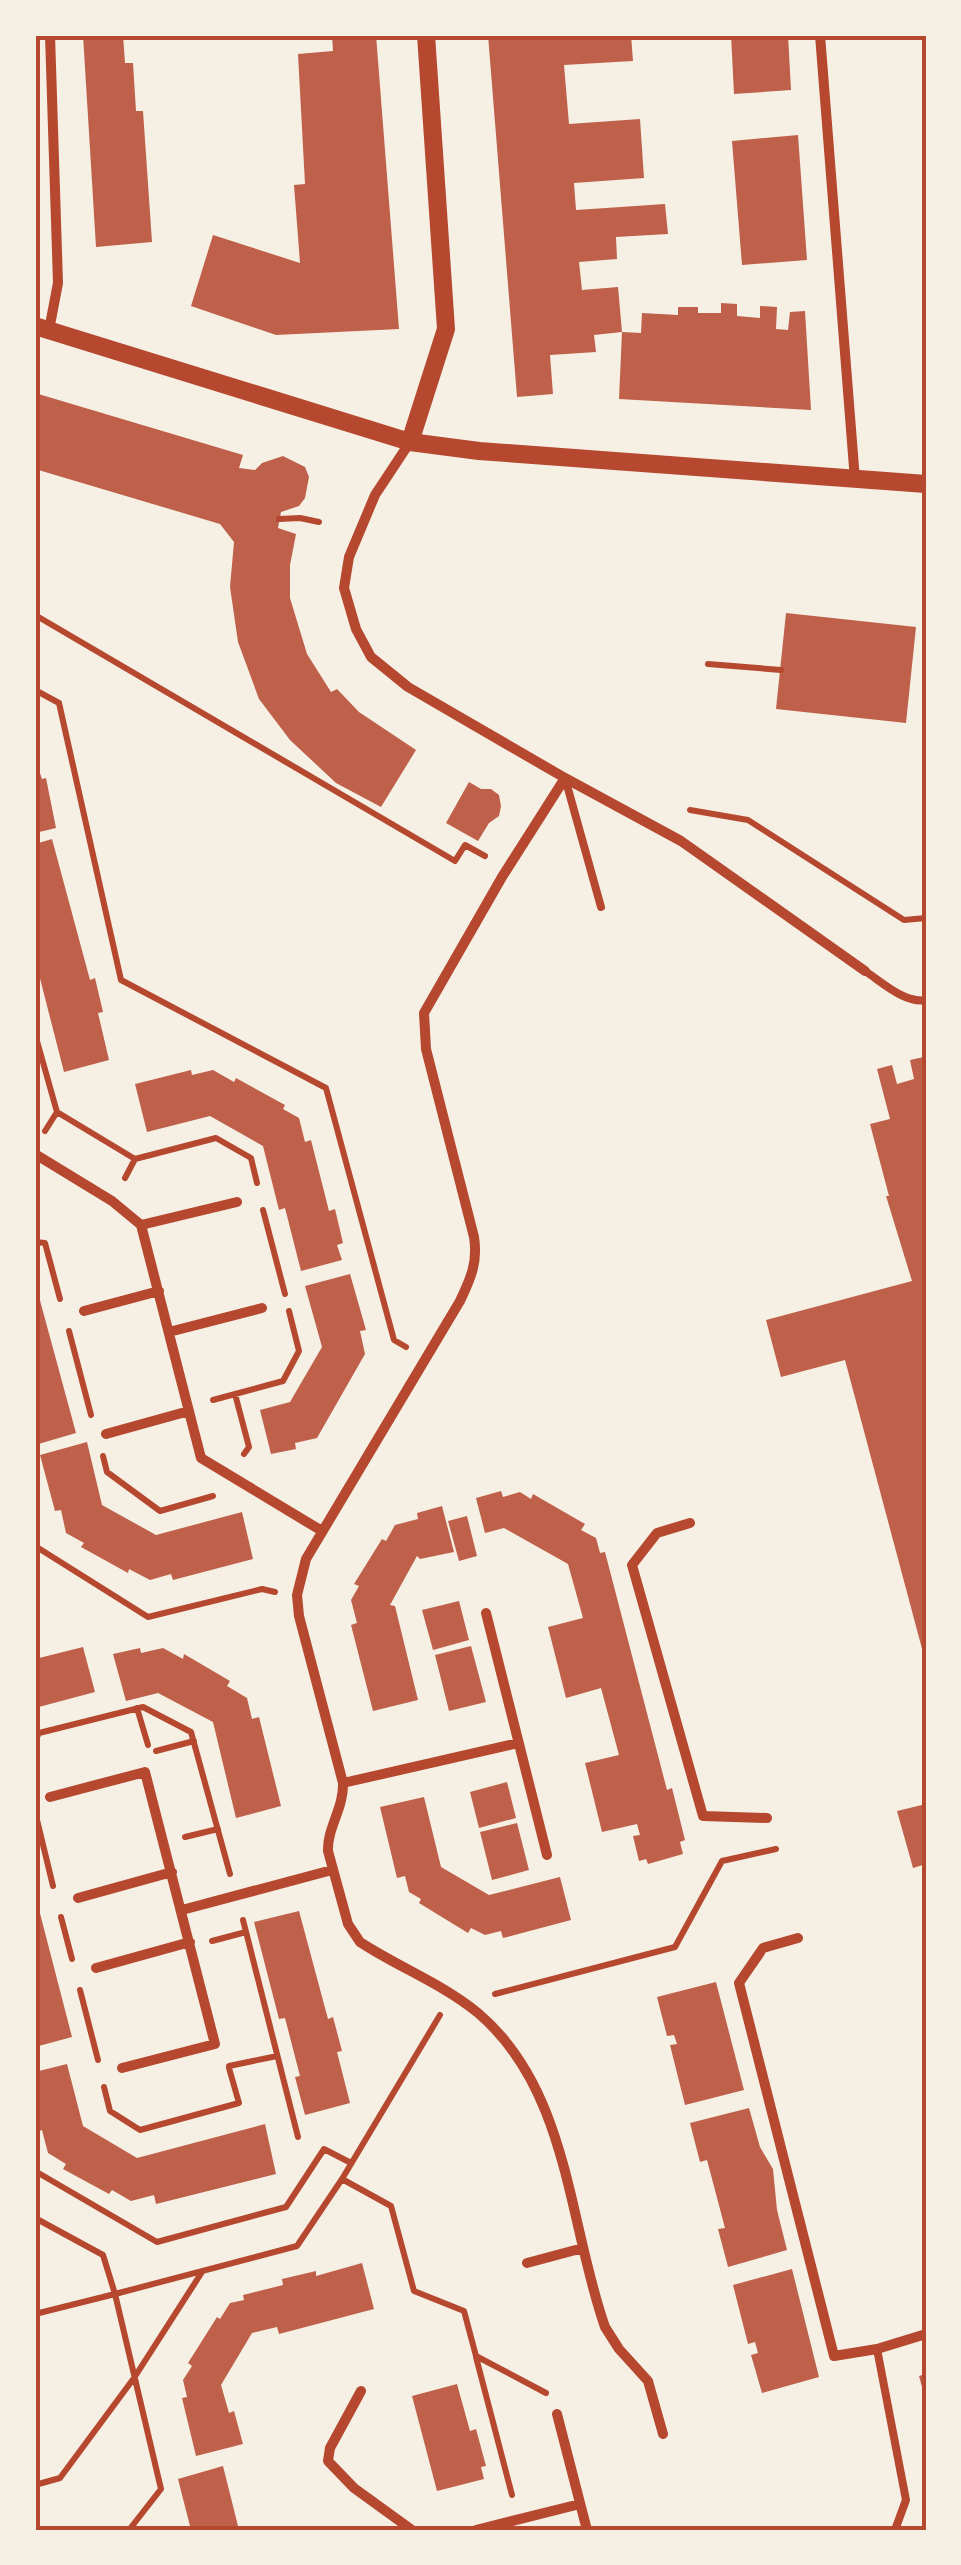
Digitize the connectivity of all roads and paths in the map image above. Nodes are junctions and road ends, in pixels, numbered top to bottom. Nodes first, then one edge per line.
1 (50, 35) edge
2 (426, 35) edge
3 (820, 35) edge
4 (42, 328) edge
5 (410, 442) junction
6 (855, 480) junction
7 (926, 484) edge
8 (279, 519) dead end
9 (319, 522) dead end
10 (35, 616) edge
11 (708, 664) dead end
12 (781, 670) dead end
13 (35, 690) edge
14 (564, 778) junction
15 (690, 810) dead end
16 (486, 857) dead end
17 (602, 907) dead end
18 (926, 918) edge
19 (864, 971) joint
20 (926, 1000) edge
21 (35, 1034) edge
22 (57, 1112) junction
23 (42, 1135) dead end
24 (35, 1154) edge
25 (135, 1159) junction
26 (112, 1201) junction
27 (237, 1202) dead end
28 (141, 1225) junction
29 (35, 1242) edge
30 (158, 1291) junction
31 (262, 1308) dead end
32 (84, 1311) dead end
33 (64, 1312) dead end
34 (67, 1326) dead end
35 (169, 1332) junction
36 (424, 1359) junction
37 (234, 1394) junction
38 (189, 1409) junction
39 (92, 1416) dead end
40 (106, 1434) dead end
41 (101, 1450) dead end
42 (230, 1476) junction
43 (206, 1498) dead end
44 (690, 1523) dead end
45 (322, 1531) junction
46 (35, 1546) edge
47 (296, 1595) junction
48 (486, 1613) dead end
49 (137, 1708) junction
50 (35, 1741) edge
51 (194, 1741) junction
52 (518, 1743) junction
53 (178, 1745) dead end
54 (146, 1772) junction
55 (343, 1784) junction
56 (50, 1797) dead end
57 (768, 1818) dead end
58 (218, 1828) junction
59 (197, 1834) dead end
60 (776, 1850) dead end
61 (547, 1855) dead end
62 (332, 1870) junction
63 (172, 1872) junction
64 (236, 1896) junction
65 (78, 1898) dead end
66 (182, 1910) junction
67 (224, 1938) dead end
68 (798, 1938) dead end
69 (190, 1942) junction
70 (96, 1968) dead end
71 (477, 2012) junction
72 (431, 2030) dead end
73 (278, 2056) junction
74 (264, 2059) dead end
75 (122, 2068) dead end
76 (229, 2068) dead end
77 (178, 2120) dead end
78 (298, 2136) dead end
79 (351, 2163) junction
80 (35, 2171) edge
81 (342, 2179) junction
82 (35, 2218) edge
83 (582, 2248) junction
84 (527, 2263) dead end
85 (202, 2271) junction
86 (114, 2294) junction
87 (39, 2313) dead end
88 (926, 2334) edge
89 (877, 2349) junction
90 (476, 2356) junction
91 (134, 2378) junction
92 (361, 2390) dead end
93 (558, 2414) joint
94 (663, 2434) dead end
95 (35, 2485) edge
96 (580, 2504) junction
97 (518, 2520) junction
98 (129, 2530) edge
99 (412, 2530) edge
100 (476, 2530) edge
101 (587, 2530) edge
102 (895, 2530) edge

1 - 4 street
2 - 5 street
3 - 6 street
4 - 5 street
5 - 6 street
5 - 14 street
6 - 7 street
8 - 9 path
10 - 16 path
11 - 12 path
13 - 36 path
14 - 17 lane
14 - 19 street
14 - 36 street
15 - 18 path
19 - 20 lane
21 - 22 path
22 - 23 path
22 - 25 path
24 - 26 street
25 - 26 path
25 - 37 path
26 - 28 street
27 - 28 street
28 - 30 street
29 - 33 path
30 - 32 street
30 - 35 street
31 - 35 street
34 - 39 path
35 - 38 street
36 - 45 street
37 - 38 path
37 - 42 path
38 - 40 street
38 - 42 street
41 - 43 path
42 - 45 street
44 - 57 street
45 - 47 street
46 - 47 path
47 - 55 street
48 - 52 street
49 - 50 path
49 - 51 path
49 - 54 path
51 - 53 path
51 - 58 path
52 - 55 street
52 - 61 street
54 - 56 street
54 - 63 street
55 - 62 street
58 - 59 path
58 - 64 path
60 - 71 path
62 - 64 street
62 - 71 street
63 - 65 street
63 - 66 street
64 - 66 street
66 - 69 street
67 - 73 path
68 - 89 street
69 - 70 street
69 - 75 street
71 - 83 street
72 - 79 path
73 - 74 path
73 - 78 path
76 - 77 path
79 - 80 path
79 - 81 path
81 - 85 path
81 - 90 path
82 - 86 path
83 - 84 street
83 - 94 street
85 - 86 path
85 - 91 path
86 - 87 path
86 - 91 path
88 - 89 street
89 - 102 lane
90 - 93 path
90 - 97 path
91 - 95 path
91 - 98 path
92 - 99 street
93 - 96 street
96 - 97 street
96 - 101 street
97 - 100 street

